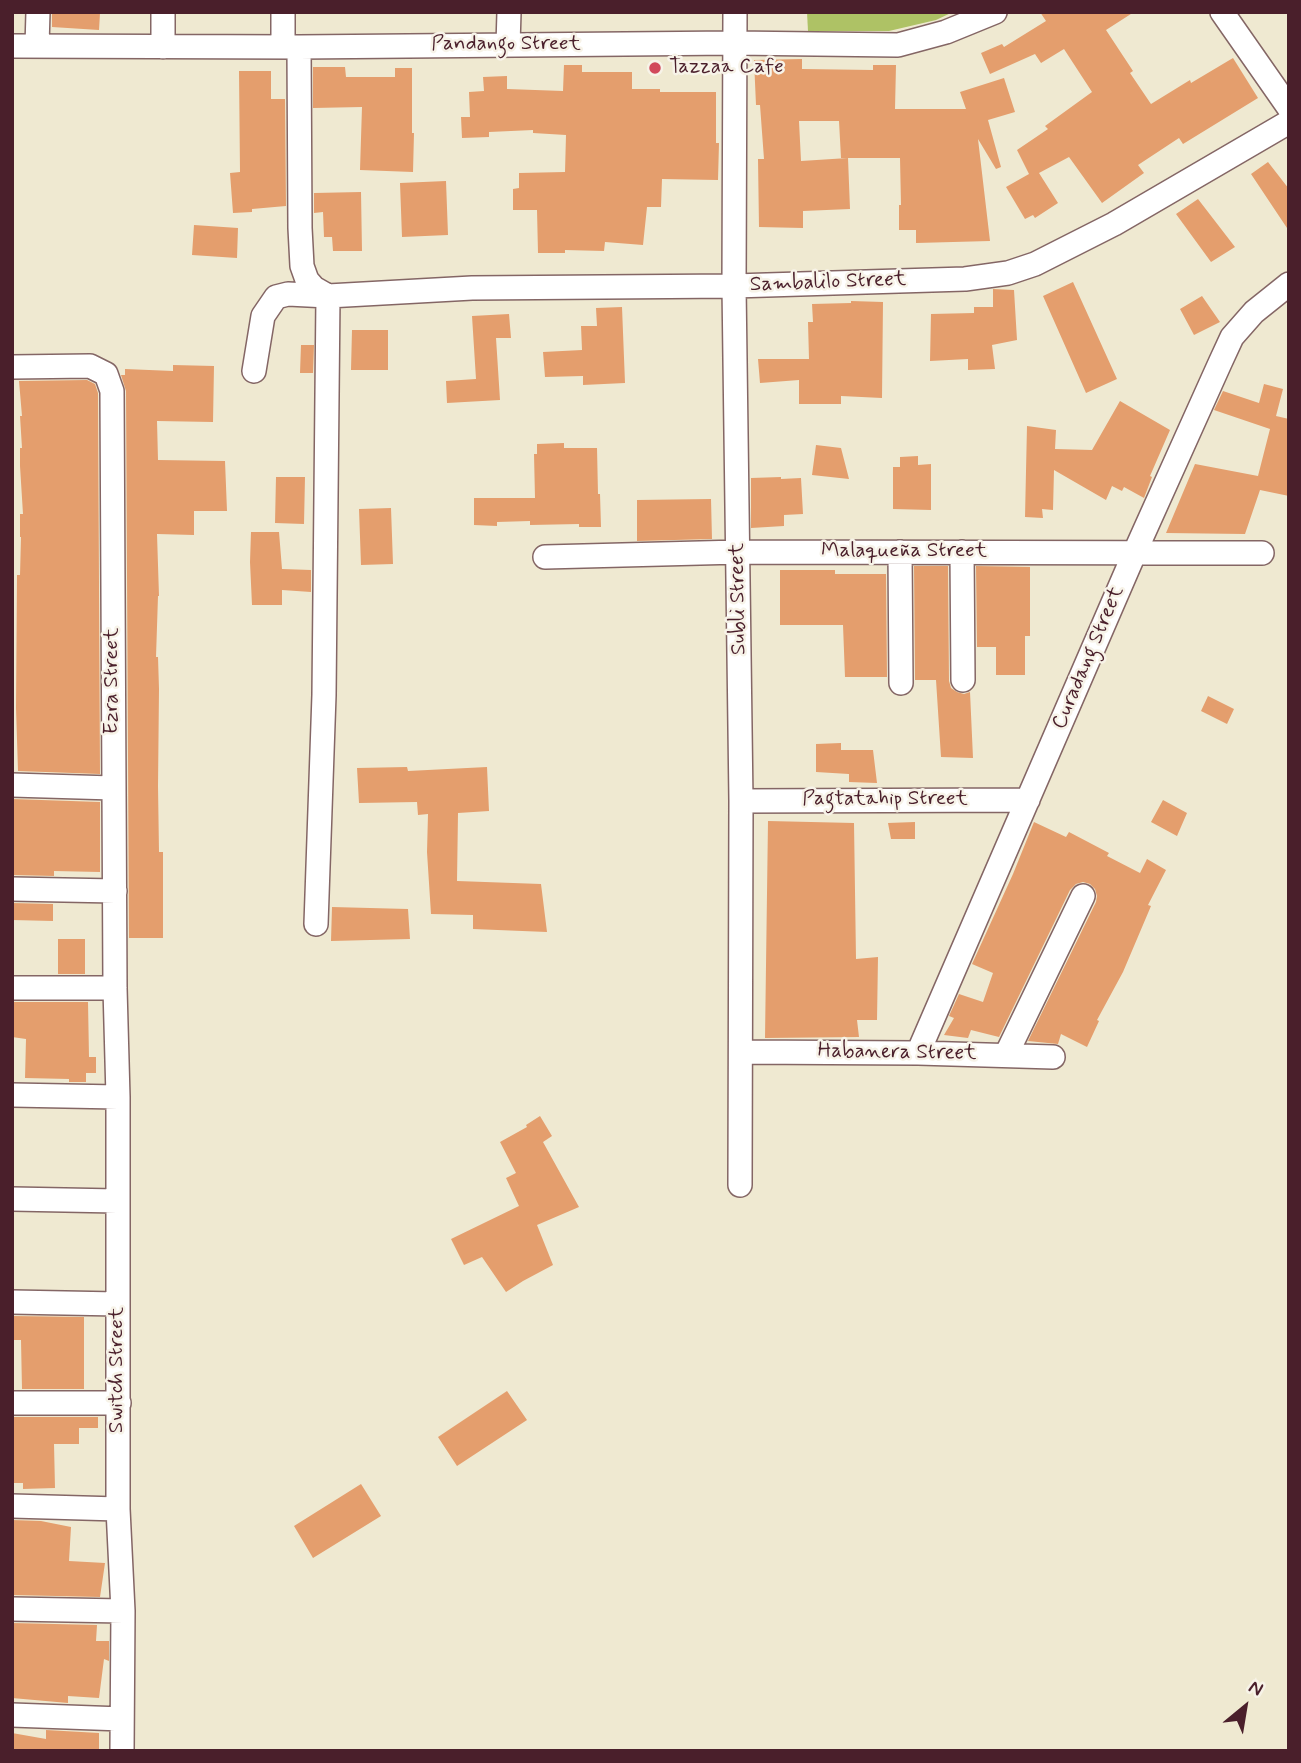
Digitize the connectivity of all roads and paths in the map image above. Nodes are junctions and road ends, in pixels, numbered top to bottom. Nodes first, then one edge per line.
1 (38, 12) edge
2 (163, 12) edge
3 (283, 12) edge
4 (509, 12) edge
5 (735, 12) edge
6 (995, 12) edge
7 (1222, 12) edge
8 (734, 43) junction
9 (508, 45) junction
10 (12, 46) edge
11 (37, 46) junction
12 (291, 46) junction
13 (163, 47) junction
14 (1289, 108) edge
15 (1289, 122) edge
16 (1289, 284) edge
17 (734, 286) junction
18 (328, 296) junction
19 (12, 366) edge
20 (254, 371) dead end
21 (739, 552) junction
22 (900, 552) junction
23 (962, 552) junction
24 (1135, 552) junction
25 (1262, 552) dead end
26 (545, 556) dead end
27 (963, 680) dead end
28 (901, 683) dead end
29 (12, 785) edge
30 (113, 788) junction
31 (741, 800) junction
32 (1028, 800) junction
33 (12, 889) edge
34 (115, 891) junction
35 (1083, 896) dead end
36 (316, 924) dead end
37 (12, 988) edge
38 (115, 988) junction
39 (741, 1052) junction
40 (918, 1053) junction
41 (1006, 1055) junction
42 (1054, 1057) dead end
43 (12, 1095) edge
44 (118, 1097) junction
45 (740, 1185) dead end
46 (12, 1199) edge
47 (117, 1201) junction
48 (12, 1302) edge
49 (118, 1304) junction
50 (12, 1403) edge
51 (119, 1403) junction
52 (12, 1506) edge
53 (118, 1509) junction
54 (12, 1609) edge
55 (123, 1611) junction
56 (12, 1715) edge
57 (122, 1718) junction
58 (122, 1751) edge

1 - 11 street
2 - 13 street
3 - 12 street
4 - 9 street
5 - 8 street, Subli Street
6 - 8 street, Pandango Street
7 - 14 street
8 - 9 street, Pandango Street
8 - 17 street, Subli Street
9 - 12 street, Pandango Street
10 - 11 street, Pandango Street
11 - 13 street, Pandango Street
12 - 13 street, Pandango Street
12 - 18 street
15 - 17 street, Sambalilo Street
16 - 24 street, Curadang Street
17 - 18 street, Sambalilo Street
17 - 21 street, Subli Street
18 - 20 street, Sambalilo Street
18 - 36 street
19 - 30 street, Ezra Street
21 - 22 street, Malaqueña Street
21 - 26 street, Malaqueña Street
21 - 31 street, Subli Street
22 - 23 street, Malaqueña Street
22 - 28 street
23 - 24 street, Malaqueña Street
23 - 27 street
24 - 25 street, Malaqueña Street
24 - 32 street, Curadang Street
29 - 30 street
30 - 34 street, Ezra Street
31 - 32 street, Pagtatahip Street
31 - 39 street, Subli Street
32 - 40 street, Curadang Street
33 - 34 street
34 - 38 street, Ezra Street
35 - 41 street
37 - 38 street
38 - 44 street, Switch Street
39 - 40 street, Habanera Street
39 - 45 street, Subli Street
40 - 41 street, Habanera Street
41 - 42 street, Habanera Street
43 - 44 street
44 - 47 street, Switch Street
46 - 47 street
47 - 49 street, Switch Street
48 - 49 street
49 - 51 street, Switch Street
50 - 51 street
51 - 53 street, Switch Street
52 - 53 street
53 - 55 street, Switch Street
54 - 55 street
55 - 57 street, Switch Street
56 - 57 street
57 - 58 street, Switch Street

